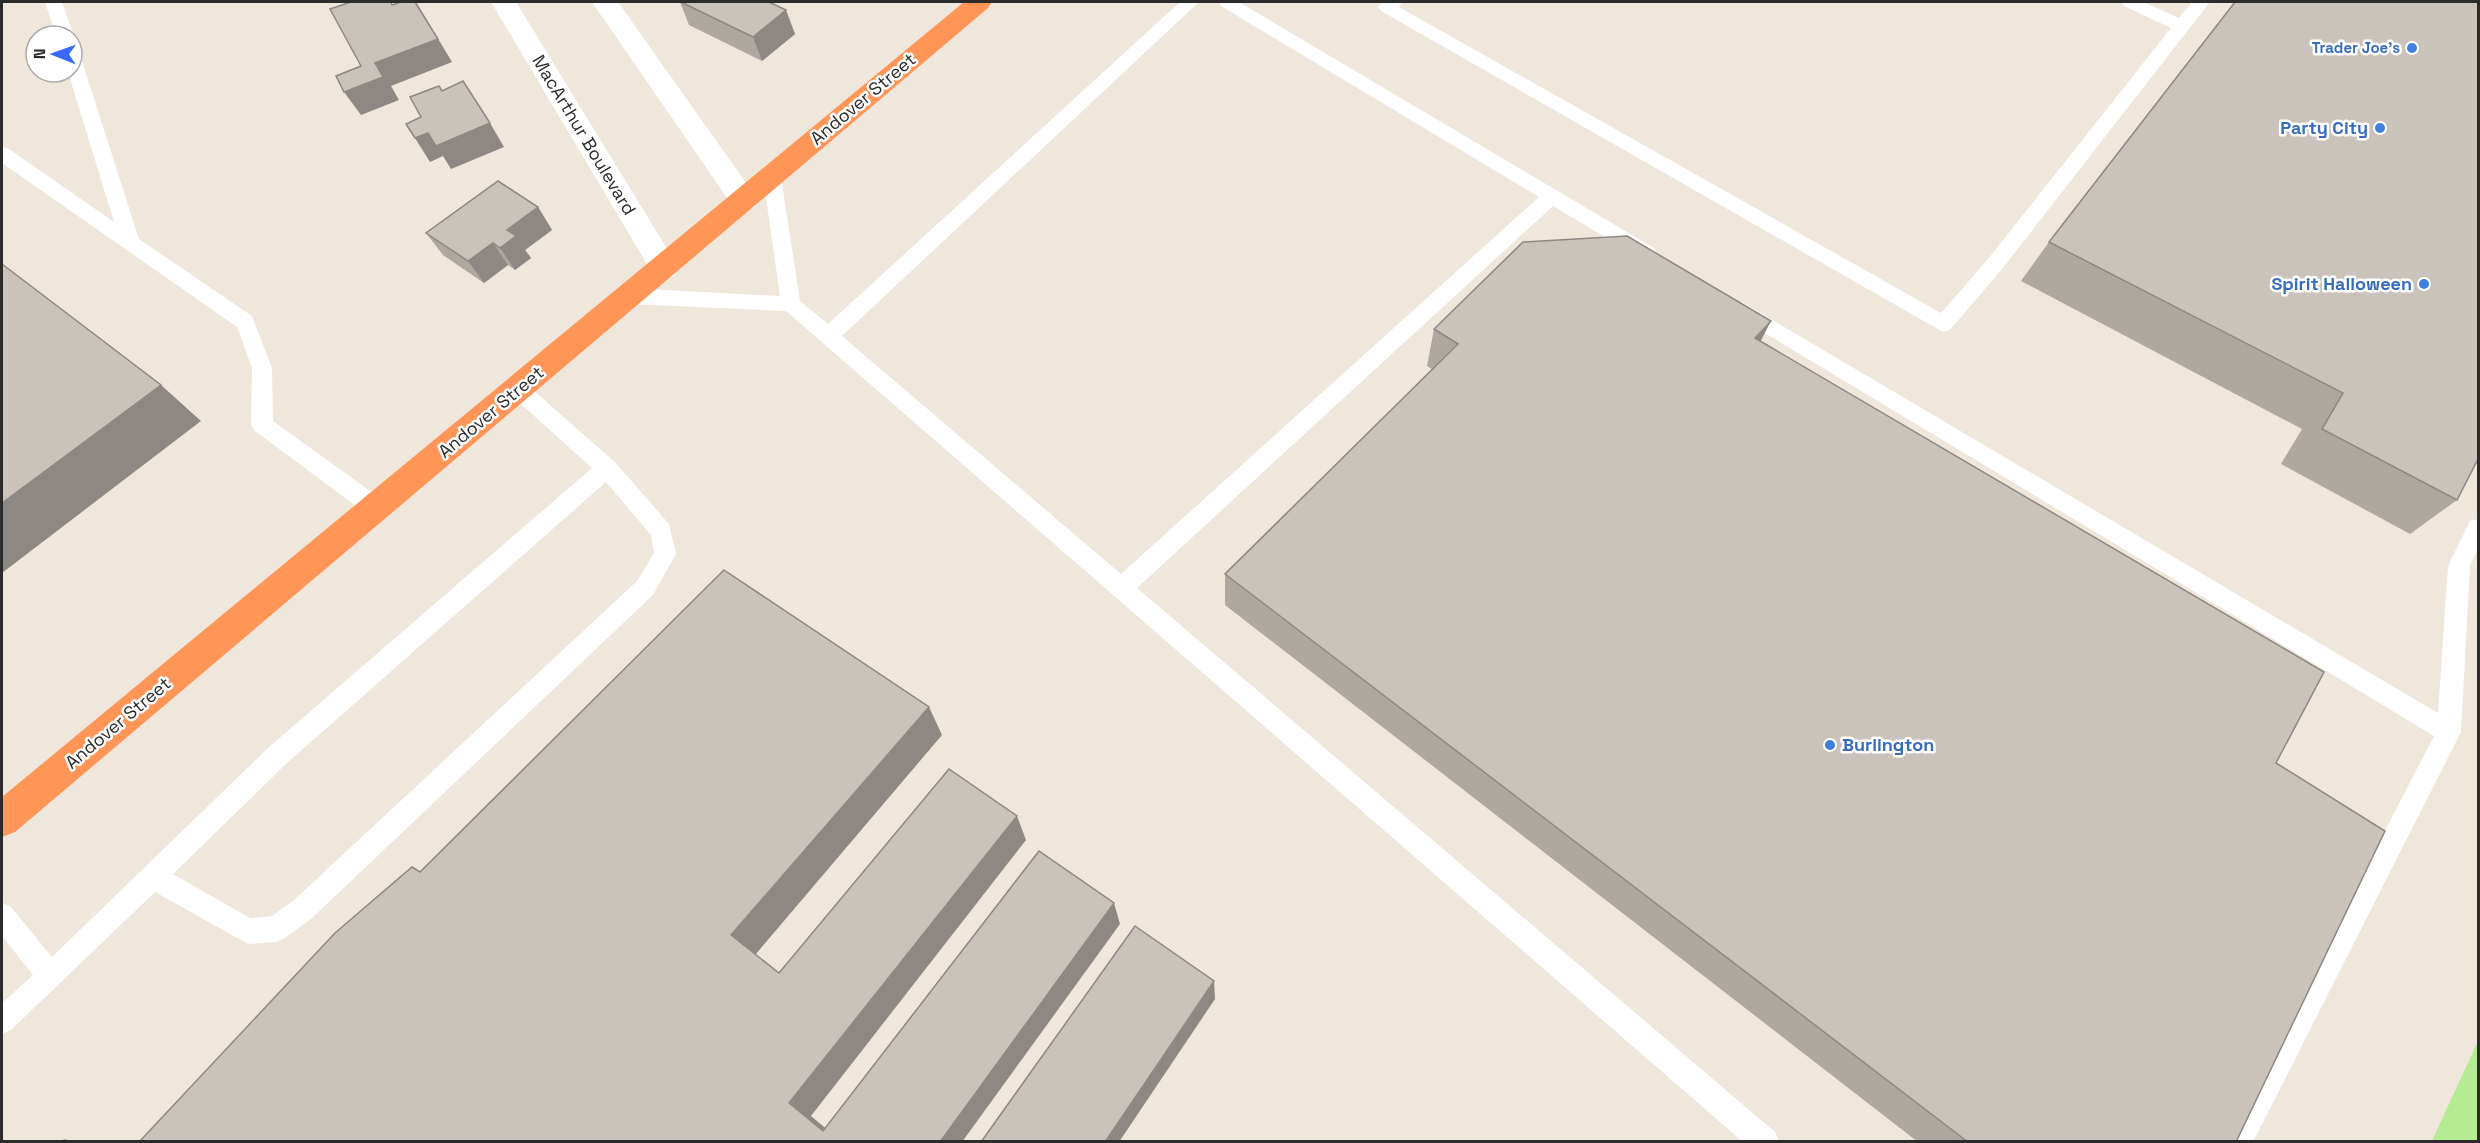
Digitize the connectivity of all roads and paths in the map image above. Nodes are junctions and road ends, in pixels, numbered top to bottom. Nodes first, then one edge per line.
1 (54, 2) edge
2 (504, 2) edge
3 (605, 2) edge
4 (979, 2) edge
5 (1190, 2) edge
6 (1227, 2) edge
7 (1394, 2) edge
8 (2130, 2) edge
9 (2201, 2) edge
10 (61, 24) edge
11 (2183, 27) junction
12 (80, 84) edge
13 (2, 154) edge
14 (772, 177) junction
15 (1552, 196) junction
16 (744, 201) junction
17 (130, 242) junction
18 (1664, 263) edge
19 (664, 268) junction
20 (629, 296) junction
21 (1725, 299) edge
22 (791, 304) junction
23 (828, 336) junction
24 (518, 389) junction
25 (607, 468) junction
26 (376, 508) junction
27 (2478, 528) edge
28 (1121, 588) junction
29 (2449, 732) junction
30 (2, 820) edge
31 (154, 876) junction
32 (2, 916) edge
33 (51, 976) junction
34 (2, 1021) edge
35 (1765, 1142) edge
36 (2238, 1142) edge

1 - 10 lane
2 - 19 street, MacArthur Boulevard
3 - 16 street
4 - 14 highway, Andover Street
5 - 23 lane
6 - 15 lane
7 - 11 lane
8 - 11 lane
9 - 11 lane
12 - 17 lane
13 - 17 lane
14 - 16 highway, Andover Street
14 - 22 lane
15 - 18 lane
15 - 28 lane
16 - 19 highway, Andover Street
17 - 26 lane
19 - 20 highway, Andover Street
20 - 22 lane
20 - 24 highway, Andover Street
21 - 29 lane
22 - 23 lane
23 - 28 lane
24 - 25 lane
24 - 26 highway, Andover Street
25 - 31 lane
25 - 31 lane
26 - 30 highway, Andover Street
27 - 29 lane
28 - 35 lane
29 - 36 lane
31 - 33 lane
32 - 33 lane
33 - 34 lane

